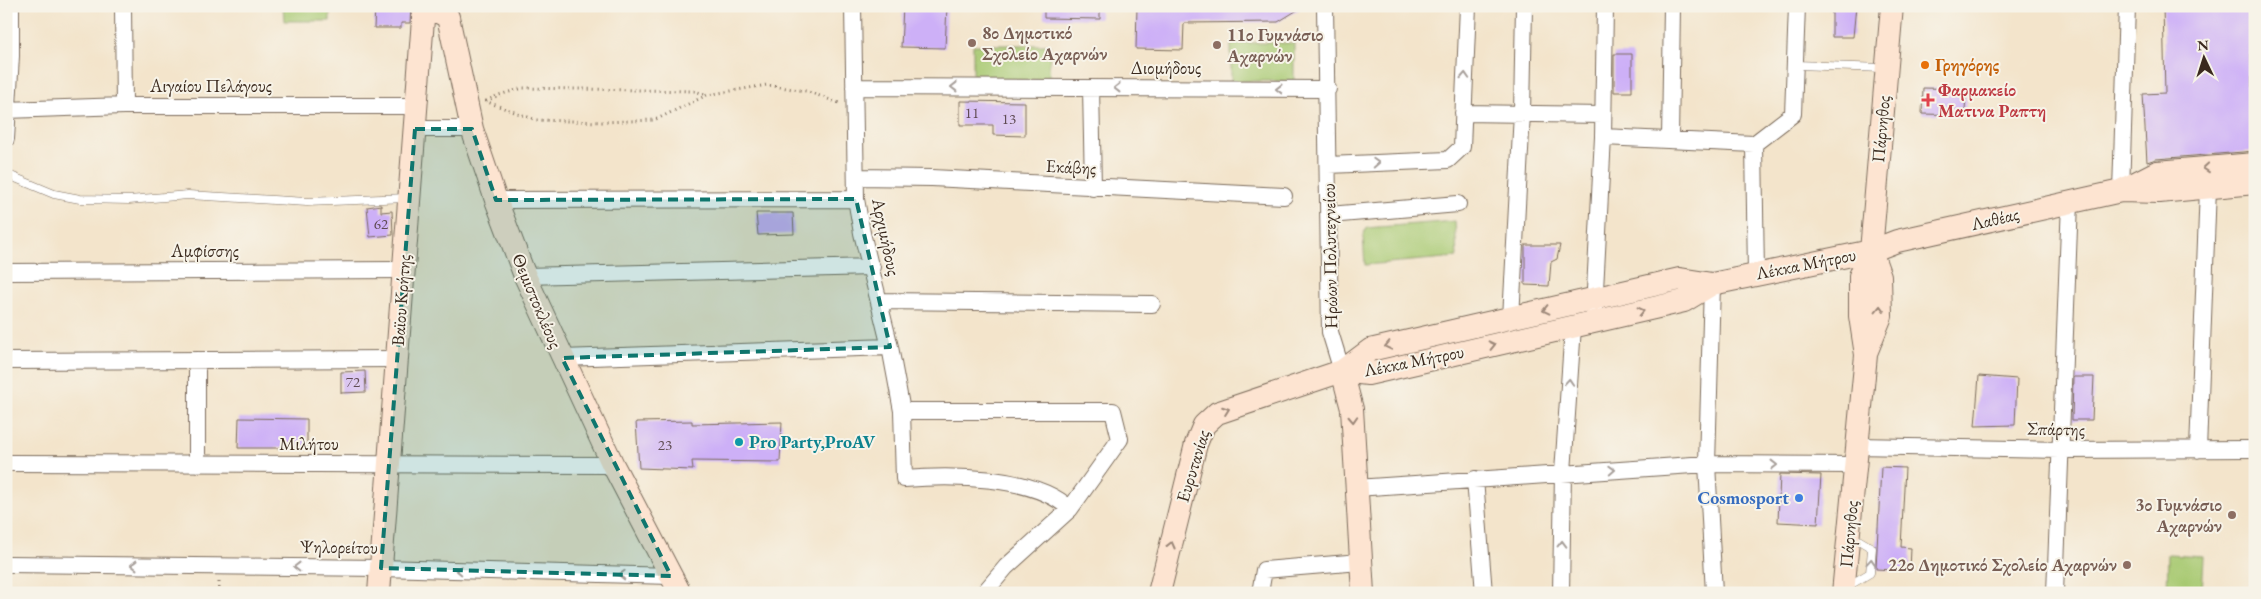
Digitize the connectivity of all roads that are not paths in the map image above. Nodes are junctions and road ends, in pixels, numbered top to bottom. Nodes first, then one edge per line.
1 (11, 6) edge
2 (123, 6) edge
3 (853, 6) edge
4 (1325, 6) edge
5 (1468, 6) edge
6 (1524, 6) edge
7 (1605, 6) edge
8 (1672, 6) edge
9 (1797, 6) edge
10 (1892, 6) edge
11 (2127, 6) edge
12 (424, 8) edge
13 (9, 56) edge
14 (1796, 65) junction
15 (1886, 68) junction
16 (854, 86) junction
17 (1091, 88) junction
18 (1328, 89) junction
19 (124, 106) junction
20 (416, 106) junction
21 (7, 110) edge
22 (1463, 113) junction
23 (1522, 113) junction
24 (1603, 115) junction
25 (472, 128) junction
26 (415, 129) junction
27 (1603, 137) junction
28 (6, 139) edge
29 (1670, 139) junction
30 (1754, 144) junction
31 (2255, 164) edge
32 (1328, 166) junction
33 (6, 174) edge
34 (856, 177) junction
35 (2255, 184) edge
36 (1093, 188) junction
37 (2208, 188) junction
38 (2121, 191) junction
39 (1284, 196) dead end
40 (409, 198) junction
41 (856, 199) junction
42 (496, 200) junction
43 (2070, 202) junction
44 (1458, 204) dead end
45 (1329, 215) junction
46 (1871, 251) junction
47 (872, 267) junction
48 (404, 270) junction
49 (6, 272) edge
50 (1756, 274) junction
51 (525, 276) junction
52 (1712, 284) junction
53 (1594, 299) junction
54 (880, 301) junction
55 (1152, 304) dead end
56 (1511, 318) junction
57 (1583, 324) junction
58 (890, 347) junction
59 (562, 358) junction
60 (397, 359) junction
61 (197, 360) junction
62 (6, 361) edge
63 (1342, 372) junction
64 (902, 411) junction
65 (2255, 449) edge
66 (2059, 450) junction
67 (2198, 450) junction
68 (1856, 455) junction
69 (6, 463) edge
70 (197, 464) junction
71 (388, 464) junction
72 (1707, 464) junction
73 (613, 465) junction
74 (1563, 472) junction
75 (1475, 479) junction
76 (1356, 488) junction
77 (1070, 509) junction
78 (1360, 562) junction
79 (6, 564) edge
80 (381, 568) junction
81 (675, 585) edge
82 (1844, 591) edge
83 (379, 593) edge
84 (984, 593) edge
85 (1159, 593) edge
86 (1260, 593) edge
87 (1363, 593) edge
88 (1484, 593) edge
89 (1560, 593) edge
90 (1714, 593) edge
91 (2055, 593) edge

1 - 13 street
2 - 19 street
3 - 16 street, Αρχιμήδους
4 - 18 street, Ηρώων Πολυτεχνείου
22 -> 5 street
6 - 23 street
7 - 24 street
8 - 29 street
9 - 14 street
10 - 15 street, Πάρνηθος
11 - 38 street
12 - 20 street, Βαϊου Κρήτης
12 - 25 street, Θεμιστοκλέους
13 - 21 street
14 - 15 lane
14 - 30 street
15 - 46 street, Πάρνηθος
17 -> 16 street, Διομήδους
16 - 34 street, Αρχιμήδους
18 -> 17 street, Διομήδους
17 - 36 street
18 - 32 street, Ηρώων Πολυτεχνείου
19 - 20 street, Αιγαίου Πελάγους
19 - 21 street, Αιγαίου Πελάγους
20 - 26 street, Βαϊου Κρήτης
21 - 28 street
22 - 23 street
32 -> 22 street
23 - 24 street
23 - 56 street
24 - 27 street
25 - 26 street
25 - 42 street, Θεμιστοκλέους
26 - 40 street, Βαϊου Κρήτης
27 - 29 street
27 - 53 street
29 - 30 street
30 - 50 street
31 -> 38 street, Λαθέας
32 - 45 street, Ηρώων Πολυτεχνείου
33 - 40 lane
34 - 36 street, Εκάβης
34 - 41 street, Αρχιμήδους
35 - 37 street, Λαθέας
36 - 39 street, Εκάβης
37 - 38 street, Λαθέας
37 - 67 street
38 - 43 street, Λαθέας
40 - 48 street, Βαϊου Κρήτης
41 - 42 street
41 - 47 street, Αρχιμήδους
42 - 51 street, Θεμιστοκλέους
43 - 46 street, Λαθέας
43 - 66 street
44 - 45 street
45 - 63 street, Ηρώων Πολυτεχνείου
46 - 50 street, Λέκκα Μήτρου
46 - 68 street, Πάρνηθος
47 - 51 street
47 - 54 street, Αρχιμήδους
48 - 49 street, Αμφίσσης
48 - 60 street, Βαϊου Κρήτης
50 - 52 street, Λέκκα Μήτρου
51 - 59 street, Θεμιστοκλέους
52 - 53 street, Λέκκα Μήτρου
57 -> 52 street, Λέκκα Μήτρου
52 - 72 street
53 -> 56 street, Λέκκα Μήτρου
53 - 57 street
54 - 55 street
54 - 58 street, Αρχιμήδους
56 -> 63 street, Λέκκα Μήτρου
63 -> 57 street, Λέκκα Μήτρου
74 -> 57 street
58 - 59 street
58 - 64 street, Αρχιμήδους
59 - 73 street, Θεμιστοκλέους
60 - 61 street
60 - 71 street, Βαϊου Κρήτης
61 - 62 street
61 - 70 street
63 -> 76 street, Ηρώων Πολυτεχνείου
85 -> 63 street, Ευρυτανίας
64 - 77 street, Αρχιμήδους
64 - 77 street
65 - 67 street, Σπάρτης
66 - 67 street, Σπάρτης
66 - 68 street, Σπάρτης
66 - 91 street
72 -> 68 street, Σπάρτης
68 - 82 street, Πάρνηθος
69 - 70 street, Μιλήτου
70 - 71 street, Μιλήτου
71 - 73 street, Μιλήτου
71 - 80 street, Βαϊου Κρήτης
74 -> 72 street, Σπάρτης
72 - 90 street
73 - 81 street, Θεμιστοκλέους
74 - 75 street, Σπάρτης
89 -> 74 street
75 - 76 street, Σπάρτης
75 - 88 street
76 - 78 street, Ηρώων Πολυτεχνείου
77 - 84 street
78 - 86 street
78 - 87 street, Ηρώων Πολυτεχνείου
80 -> 79 street, Ψηλορείτου
81 -> 80 street, Ψηλορείτου
80 - 83 street, Βαϊου Κρήτης

